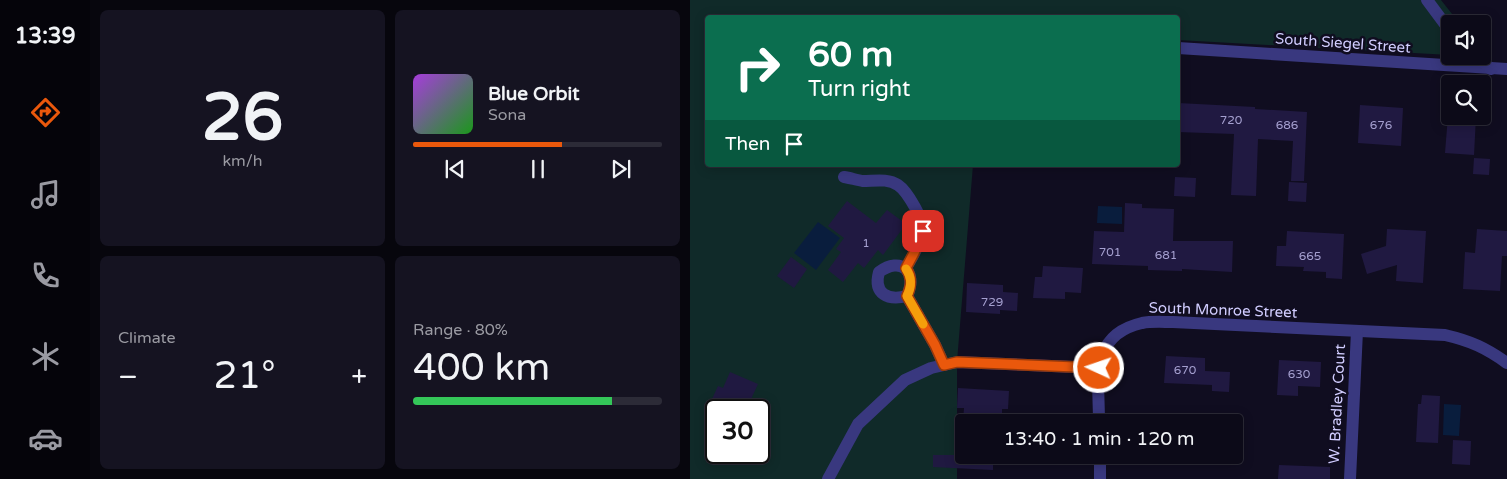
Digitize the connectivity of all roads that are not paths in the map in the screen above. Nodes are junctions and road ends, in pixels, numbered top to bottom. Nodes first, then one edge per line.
1 (1427, 0) edge
2 (1441, 19) edge
3 (1180, 48) edge
4 (1486, 65) edge
5 (1491, 69) junction
6 (1507, 70) edge
7 (844, 177) dead end
8 (906, 268) junction
9 (907, 296) junction
10 (1357, 331) junction
11 (1507, 363) edge
12 (944, 365) junction
13 (1099, 368) junction
14 (1099, 414) edge
15 (1100, 464) edge
16 (828, 479) edge
17 (1100, 479) edge
18 (1350, 479) edge

1 - 2 street
3 - 5 street, South Siegel Street
4 - 5 street
5 - 6 street, South Siegel Street
7 - 8 street
8 - 9 street
8 - 9 street
9 - 12 street
10 - 11 street, South Monroe Street
10 - 13 street, South Monroe Street
10 - 18 street, W. Bradley Court
12 - 13 street
12 - 16 street
13 - 14 street, South Monroe Street
15 - 17 street

